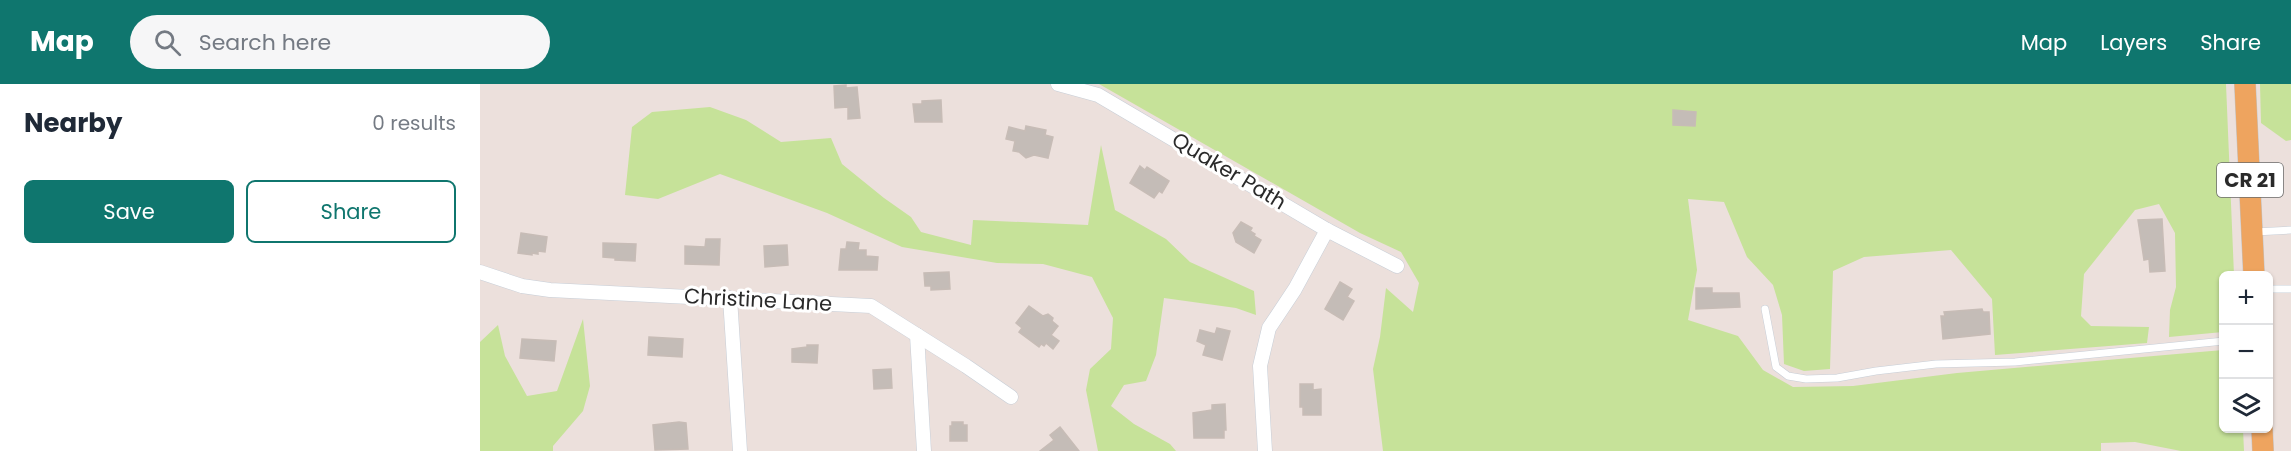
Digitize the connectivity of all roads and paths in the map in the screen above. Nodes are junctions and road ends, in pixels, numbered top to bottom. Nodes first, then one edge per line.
1 (1058, 84) edge
2 (2245, 84) edge
3 (1327, 230) junction
4 (2291, 230) edge
5 (2252, 232) junction
6 (1397, 266) dead end
7 (2254, 271) edge
8 (480, 272) edge
9 (2273, 289) edge
10 (2291, 289) edge
11 (730, 298) junction
12 (1766, 309) dead end
13 (917, 335) junction
14 (2219, 341) edge
15 (1011, 397) dead end
16 (2262, 433) edge
17 (740, 451) edge
18 (924, 451) edge
19 (1265, 451) edge
20 (2263, 451) edge

1 - 3 street, Quaker Path
2 - 5 main road, CR 21
3 - 6 street, Quaker Path
3 - 19 street
4 - 5 lane
5 - 7 main road, CR 21
8 - 11 street, Christine Lane
9 - 10 lane
11 - 13 street, Christine Lane
11 - 17 street
12 - 14 lane
13 - 15 street, Christine Lane
13 - 18 street
16 - 20 main road

